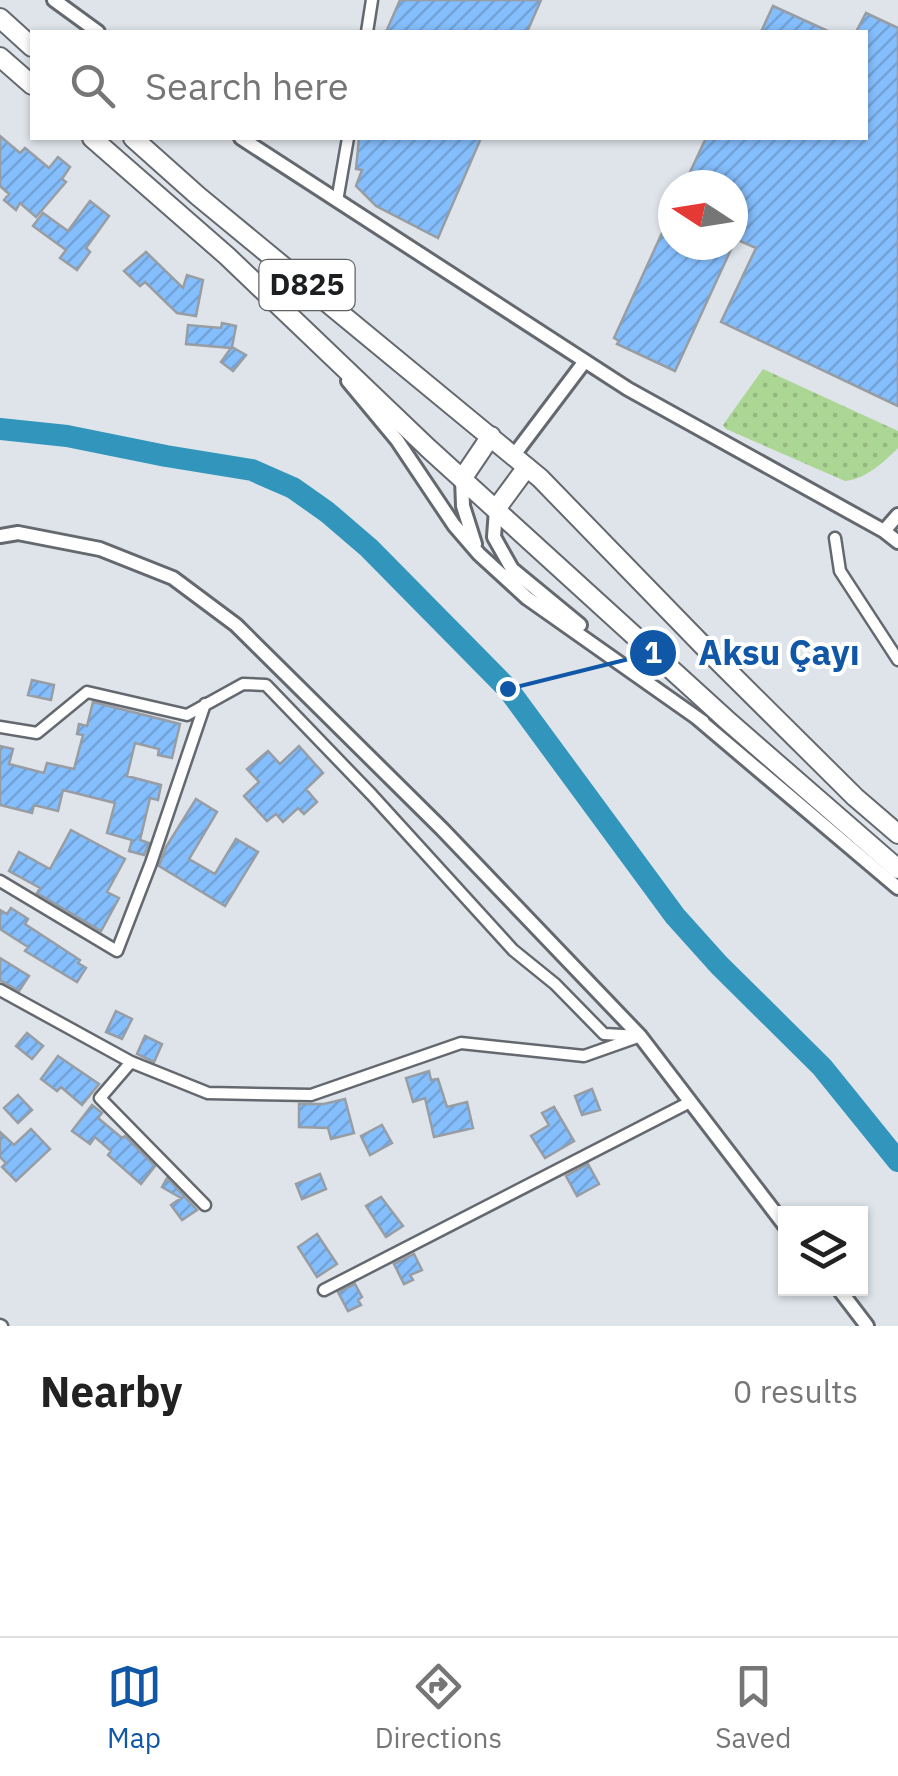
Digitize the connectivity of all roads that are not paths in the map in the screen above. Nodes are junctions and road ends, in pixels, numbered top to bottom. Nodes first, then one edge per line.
1 (54, 0) edge
2 (372, 0) edge
3 (0, 18) edge
4 (95, 30) edge
5 (366, 30) edge
6 (30, 45) edge
7 (0, 56) edge
8 (30, 83) edge
9 (94, 140) edge
10 (136, 140) edge
11 (244, 140) edge
12 (348, 140) edge
13 (337, 200) junction
14 (305, 329) junction
15 (585, 361) junction
16 (487, 433) junction
17 (527, 467) junction
18 (462, 479) junction
19 (496, 509) junction
20 (898, 514) edge
21 (884, 531) junction
22 (0, 536) edge
23 (835, 538) dead end
24 (898, 542) edge
25 (480, 554) junction
26 (898, 660) edge
27 (205, 704) junction
28 (703, 722) junction
29 (0, 727) edge
30 (898, 834) edge
31 (898, 870) edge
32 (0, 881) edge
33 (898, 888) edge
34 (0, 990) edge
35 (640, 1036) junction
36 (131, 1062) junction
37 (690, 1102) junction
38 (205, 1205) dead end
39 (778, 1218) edge
40 (324, 1290) dead end
41 (844, 1296) edge
42 (867, 1326) edge

1 - 4 street
2 - 5 street
3 - 6 highway
7 - 8 highway
9 - 14 highway
10 - 16 highway, D825
11 - 13 street
12 - 13 street
13 - 15 street
14 - 18 highway
14 - 25 street
15 - 17 street
15 - 21 street
16 - 17 highway
16 - 18 highway
17 - 19 highway
17 - 30 highway
18 - 19 highway
18 - 25 street
19 - 28 street
19 - 31 highway
20 - 21 street
21 - 24 street
22 - 35 street
23 - 26 street
25 - 28 street
27 - 29 street
27 - 32 street
27 - 35 street
28 - 33 street
34 - 36 street
35 - 36 street
35 - 37 street
36 - 38 street
37 - 39 street
37 - 40 street
41 - 42 street

